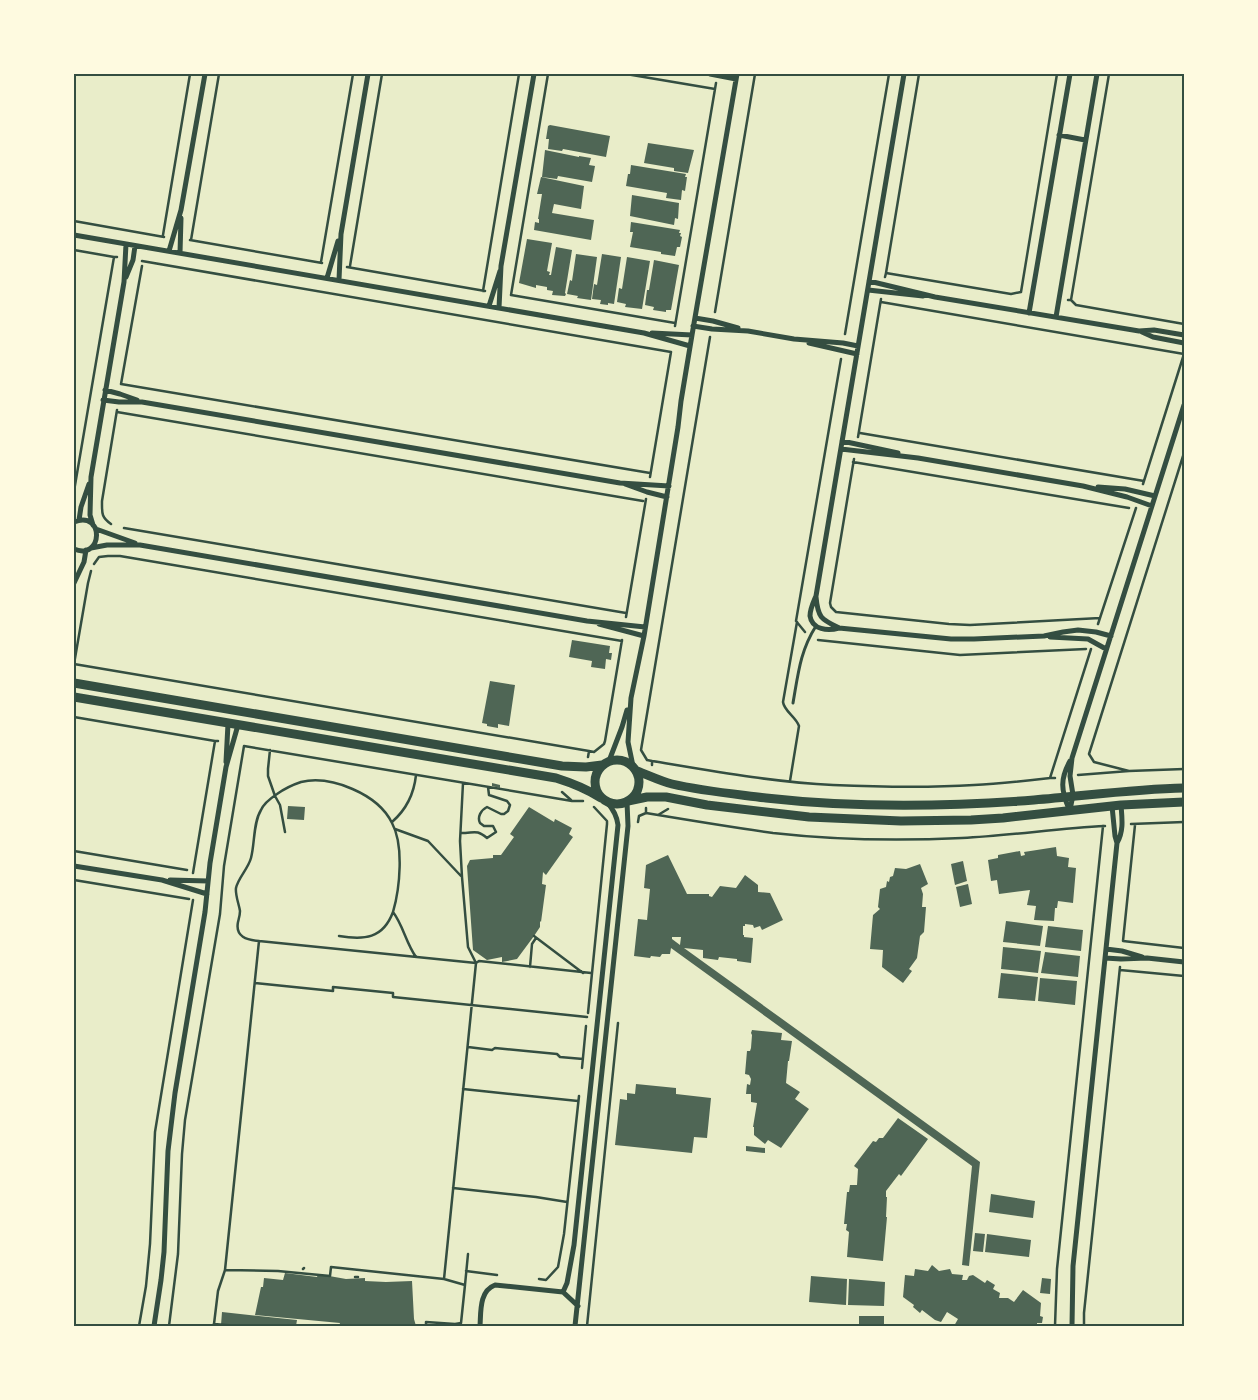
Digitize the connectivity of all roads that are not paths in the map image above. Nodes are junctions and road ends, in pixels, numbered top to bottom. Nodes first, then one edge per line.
1 (204, 74) edge
2 (368, 74) edge
3 (534, 74) edge
4 (710, 74) edge
5 (904, 74) edge
6 (1070, 74) edge
7 (1097, 74) edge
8 (736, 77) edge
9 (1060, 136) junction
10 (1086, 140) junction
11 (181, 210) junction
12 (341, 234) junction
13 (74, 235) edge
14 (126, 244) junction
15 (135, 246) junction
16 (169, 251) junction
17 (180, 253) junction
18 (501, 266) junction
19 (326, 278) junction
20 (339, 280) junction
21 (869, 280) junction
22 (124, 282) junction
23 (868, 290) junction
24 (936, 297) junction
25 (489, 306) junction
26 (499, 308) junction
27 (1029, 313) junction
28 (1056, 317) junction
29 (695, 318) junction
30 (693, 326) junction
31 (748, 331) junction
32 (1139, 331) junction
33 (644, 333) junction
34 (692, 335) junction
35 (1184, 335) edge
36 (794, 339) junction
37 (1184, 344) edge
38 (690, 346) junction
39 (858, 346) junction
40 (857, 354) junction
41 (105, 390) junction
42 (103, 400) junction
43 (142, 402) junction
44 (1184, 405) edge
45 (842, 441) junction
46 (841, 449) junction
47 (918, 458) junction
48 (91, 477) junction
49 (620, 483) junction
50 (669, 486) junction
51 (1083, 486) junction
52 (667, 496) junction
53 (1155, 496) junction
54 (1152, 506) junction
55 (75, 521) edge
56 (94, 527) junction
57 (140, 545) junction
58 (74, 549) edge
59 (89, 549) junction
60 (74, 583) edge
61 (816, 596) junction
62 (587, 621) junction
63 (816, 626) junction
64 (645, 627) junction
65 (839, 628) junction
66 (644, 636) junction
67 (1044, 636) junction
68 (1110, 636) junction
69 (1106, 649) junction
70 (74, 683) edge
71 (74, 697) edge
72 (631, 698) junction
73 (793, 704) dead end
74 (228, 724) junction
75 (238, 725) junction
76 (1072, 758) junction
77 (606, 763) junction
78 (226, 767) junction
79 (635, 769) junction
80 (1184, 788) edge
81 (1068, 796) junction
82 (604, 800) junction
83 (627, 801) junction
84 (1184, 802) edge
85 (1117, 805) junction
86 (1070, 810) junction
87 (1117, 843) junction
88 (74, 866) edge
89 (162, 880) junction
90 (208, 881) junction
91 (207, 894) junction
92 (1106, 949) junction
93 (1105, 958) junction
94 (1147, 958) junction
95 (1184, 962) edge
96 (563, 1292) junction
97 (578, 1306) junction
98 (154, 1326) edge
99 (480, 1326) edge
100 (575, 1326) edge
101 (1072, 1326) edge

1 - 11 street
2 - 12 street
3 - 18 street
4 - 8 street
5 - 21 street
6 - 9 street
7 - 10 street
8 - 29 street
9 - 10 street
9 - 27 street
10 - 28 street
11 - 16 street
11 - 17 street
12 - 19 street
12 - 20 street
13 - 14 street
14 - 15 street
14 - 22 street
15 - 16 street
15 - 22 street
16 - 17 street
17 - 19 street
18 - 25 street
18 - 26 street
19 - 20 street
20 - 25 street
21 - 23 street
21 - 24 street
22 - 41 street
23 - 24 street
23 - 39 street
24 - 27 street
25 - 26 street
26 - 33 street
27 - 28 street
28 - 32 street
29 - 30 street
29 - 31 street
30 - 31 street
30 - 34 street
31 - 36 street
32 - 35 street
32 - 37 street
33 - 34 street
33 - 38 street
34 - 38 street
36 - 39 street
36 - 40 street
38 - 50 street
39 - 40 street
40 - 45 street
41 - 42 street
41 - 43 street
42 - 43 street
42 - 48 street
43 - 49 street
44 - 53 street
45 - 46 street
45 - 47 street
46 - 47 street
46 - 61 street
47 - 51 street
48 - 55 street
48 - 56 street
49 - 50 street
49 - 52 street
50 - 52 street
51 - 53 street
51 - 54 street
52 - 64 street
53 - 54 street
54 - 68 street
55 - 56 street
56 - 57 street
56 - 59 street
57 - 59 street
57 - 62 street
58 - 59 street
59 - 60 street
61 - 63 street
61 - 65 street
62 - 64 street
62 - 66 street
63 - 65 street
63 - 73 lane
64 - 66 street
65 - 67 street
66 - 72 street
67 - 68 street
67 - 69 street
68 - 69 street
69 - 76 street
70 - 77 street
71 - 74 street
72 - 77 street
72 - 79 street
74 - 75 street
74 - 78 street
75 - 78 street
75 - 82 street
76 - 81 street
76 - 81 street
77 - 79 street
77 - 82 street
78 - 90 street
79 - 81 street
79 - 83 street
80 - 81 street
81 - 86 street
81 - 86 street
82 - 83 street
82 - 96 street
83 - 86 street
83 - 97 street
84 - 85 street
85 - 86 street
85 - 87 street
85 - 87 street
87 - 92 street
88 - 89 street
89 - 90 street
89 - 91 street
90 - 91 street
91 - 98 street
92 - 93 street
92 - 94 street
93 - 94 street
93 - 101 street
94 - 95 street
96 - 97 street
96 - 99 street
97 - 100 street

